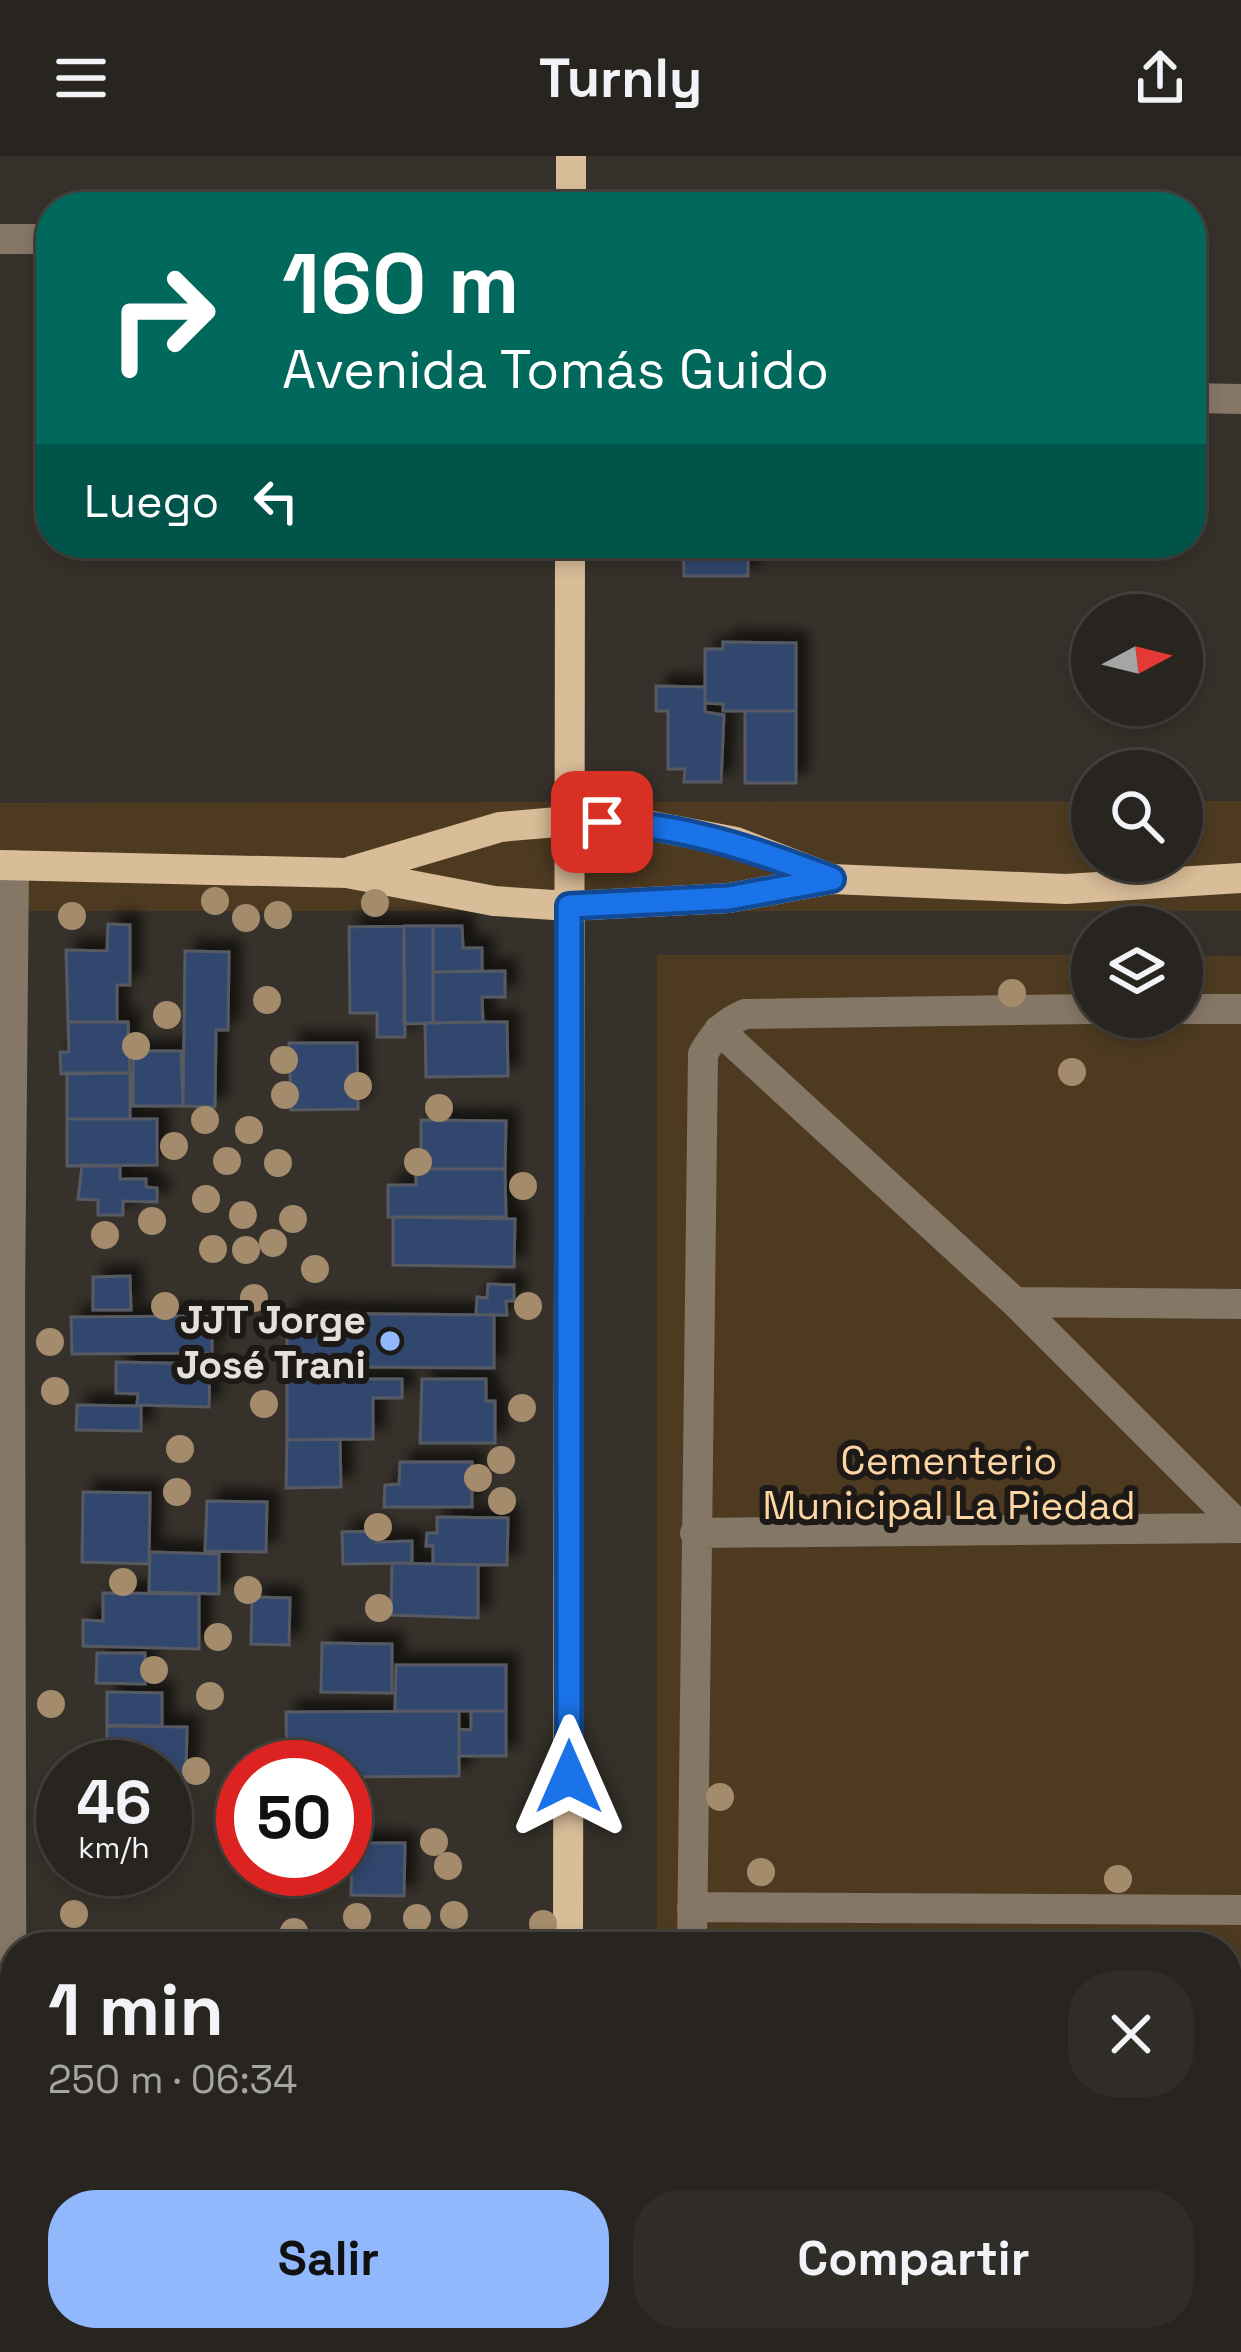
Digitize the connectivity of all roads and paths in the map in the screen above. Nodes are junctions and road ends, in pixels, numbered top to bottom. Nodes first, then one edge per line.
1 (571, 156) edge
2 (571, 192) edge
3 (0, 239) edge
4 (36, 239) edge
5 (1206, 398) edge
6 (1241, 399) edge
7 (570, 558) edge
8 (569, 821) junction
9 (7, 865) edge
10 (346, 873) junction
11 (1241, 878) edge
12 (832, 879) junction
13 (569, 906) junction
14 (1071, 1009) edge
15 (1203, 1009) edge
16 (1241, 1009) edge
17 (718, 1030) junction
18 (5, 1301) edge
19 (1015, 1302) junction
20 (1241, 1304) edge
21 (1241, 1528) edge
22 (695, 1533) junction
23 (692, 1907) junction
24 (1241, 1910) edge
25 (6, 1932) edge
26 (568, 1932) edge
27 (692, 1932) edge

1 - 2 main road
3 - 4 street
5 - 6 street
7 - 8 main road
8 - 10 main road
8 - 12 main road
8 - 13 main road
9 - 10 main road
9 - 18 street
10 - 13 main road
11 - 12 main road
12 - 13 main road
13 - 26 main road
14 - 17 street
15 - 16 street
17 - 19 street
17 - 22 street
18 - 25 street
19 - 20 street
19 - 21 street
21 - 22 street
22 - 23 street
23 - 24 street
23 - 27 street

